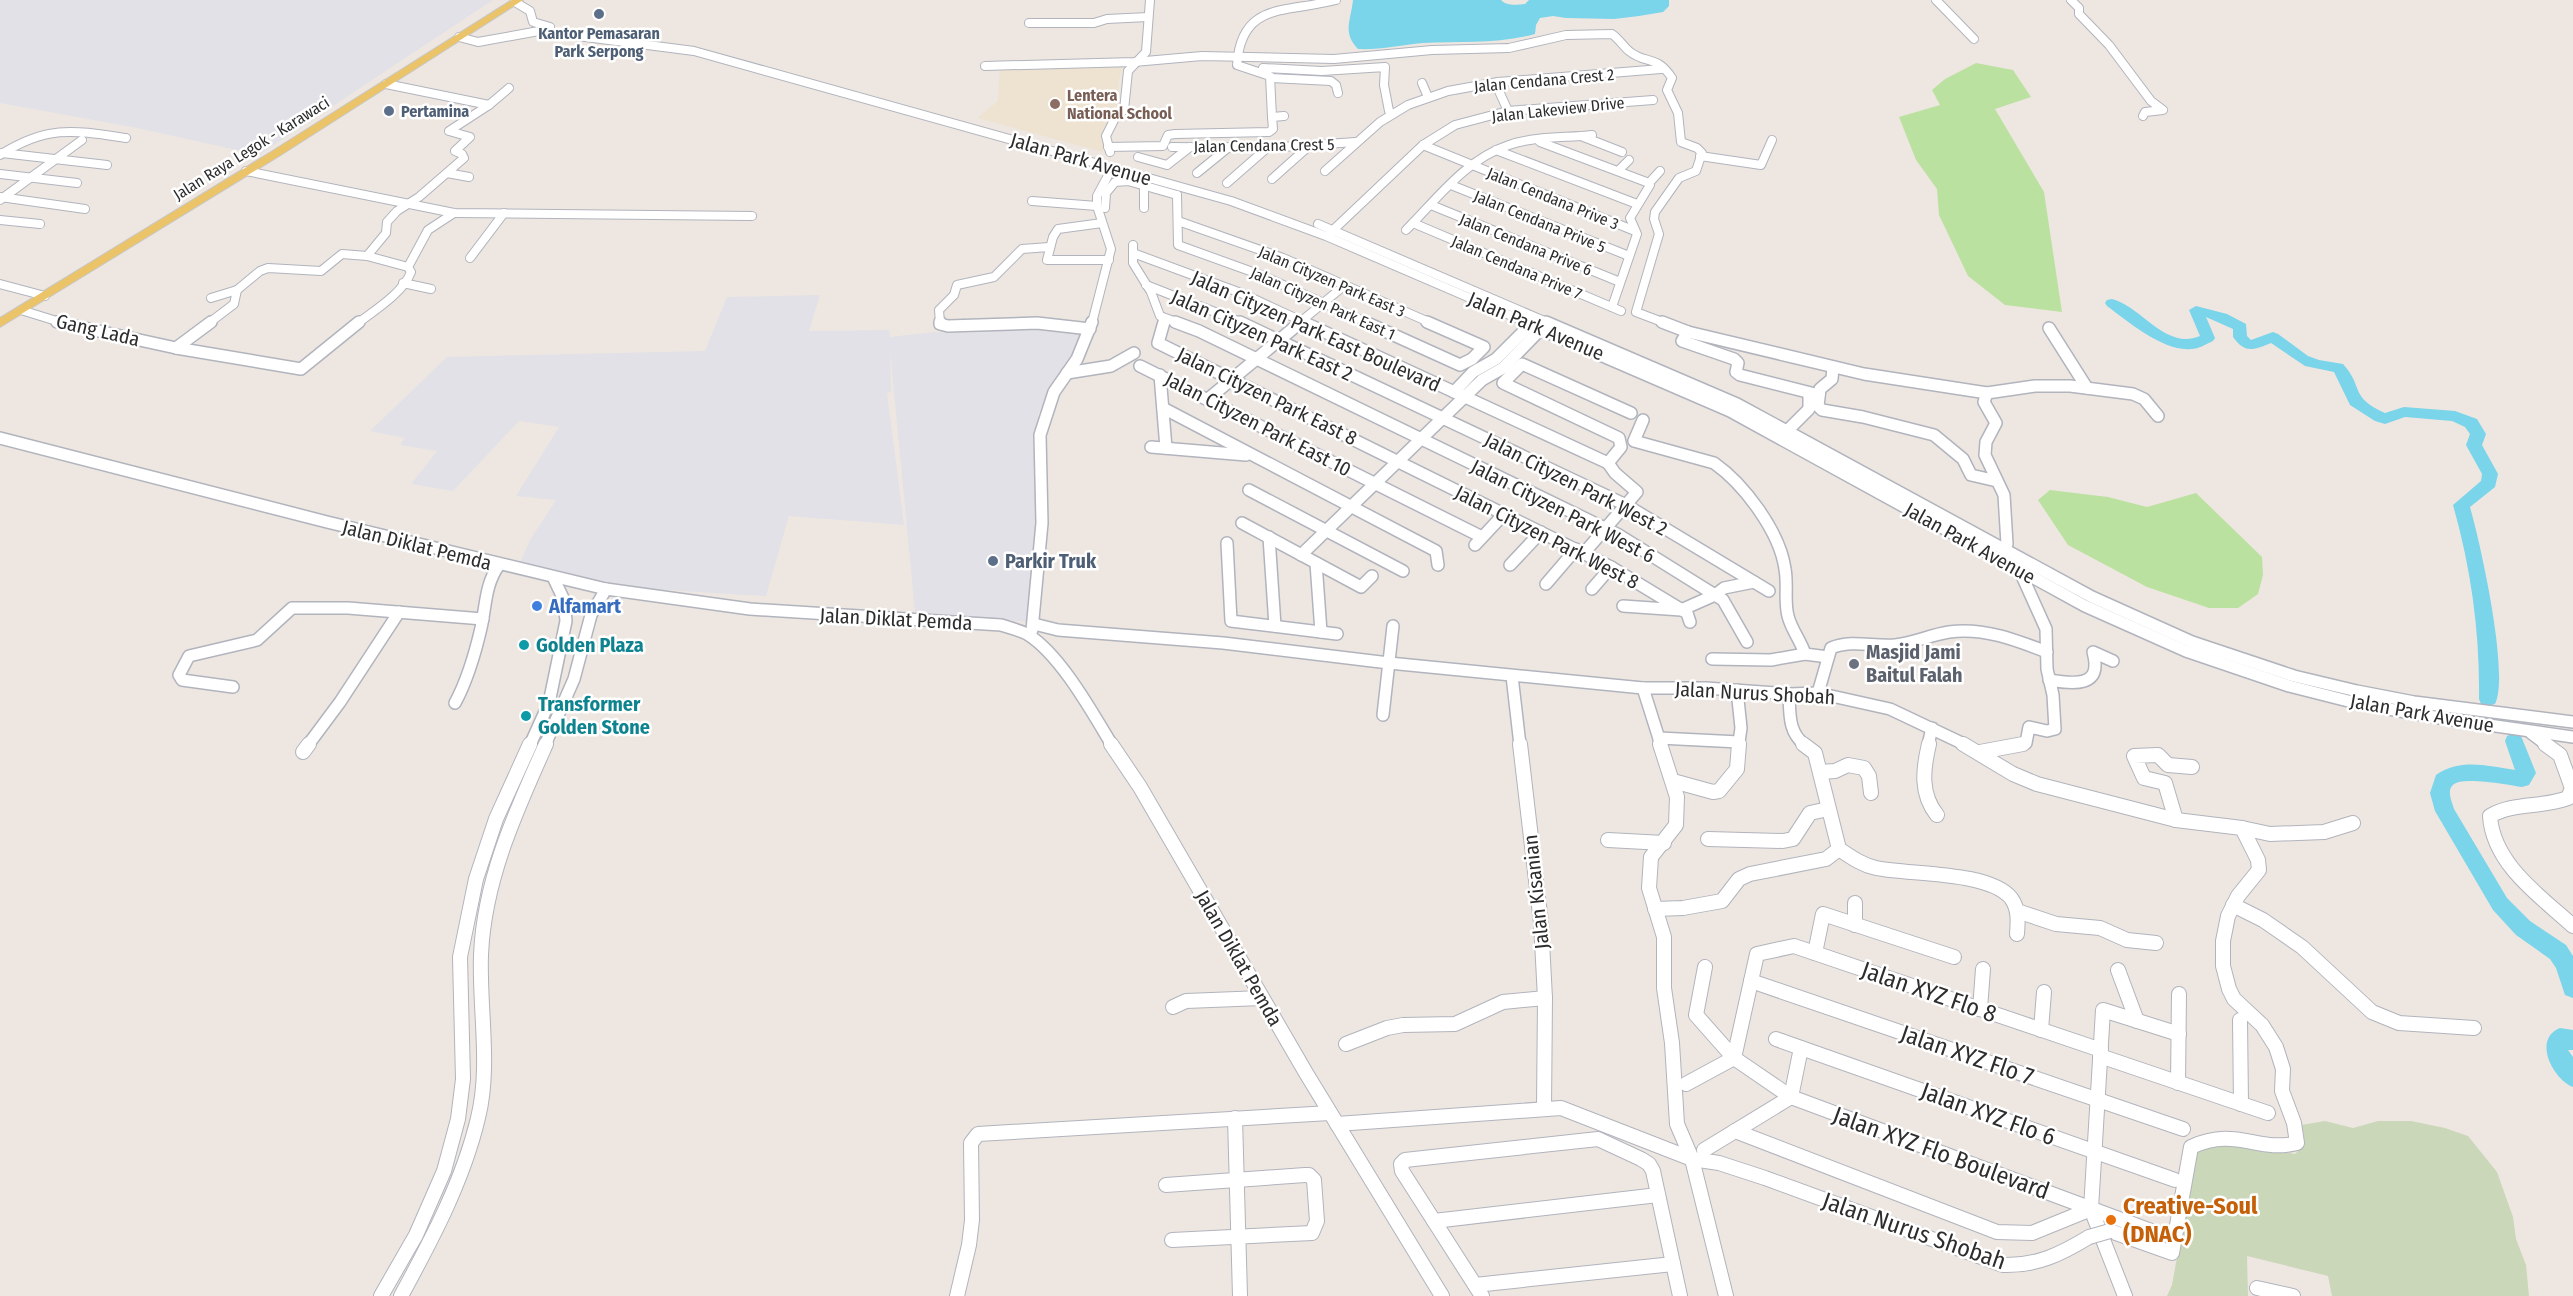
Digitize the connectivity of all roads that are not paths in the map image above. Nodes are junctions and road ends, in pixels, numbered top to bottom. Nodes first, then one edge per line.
1 (1150, 0) edge
2 (1336, 0) edge
3 (1936, 0) edge
4 (2071, 0) edge
5 (517, 1) edge
6 (1148, 17) junction
7 (1029, 22) dead end
8 (526, 25) junction
9 (569, 32) junction
10 (459, 38) junction
11 (1974, 39) dead end
12 (667, 43) junction
13 (1236, 56) junction
14 (1134, 62) junction
15 (985, 66) dead end
16 (1263, 69) dead end
17 (1661, 69) dead end
18 (1271, 78) junction
19 (1422, 82) dead end
20 (386, 84) junction
21 (509, 88) dead end
22 (1338, 93) dead end
23 (1504, 94) junction
24 (1428, 97) junction
25 (1653, 100) dead end
26 (489, 105) junction
27 (1512, 111) junction
28 (1393, 114) junction
29 (1284, 116) dead end
30 (2143, 116) dead end
31 (1272, 117) junction
32 (38, 135) junction
33 (1592, 135) dead end
34 (1581, 136) junction
35 (82, 140) junction
36 (1536, 140) junction
37 (1772, 140) dead end
38 (1356, 142) junction
39 (1309, 146) junction
40 (1172, 147) dead end
41 (1190, 147) junction
42 (1229, 147) junction
43 (1421, 147) junction
44 (1267, 148) junction
45 (1496, 150) junction
46 (1622, 152) dead end
47 (1, 154) edge
48 (1700, 156) junction
49 (1138, 157) dead end
50 (56, 159) junction
51 (1629, 160) dead end
52 (107, 165) dead end
53 (1471, 166) junction
54 (1111, 170) dead end
55 (246, 171) junction
56 (1325, 171) dead end
57 (1617, 171) junction
58 (1660, 171) dead end
59 (447, 173) junction
60 (1197, 173) dead end
61 (0, 174) edge
62 (31, 177) junction
63 (469, 177) dead end
64 (1272, 178) dead end
65 (77, 183) dead end
66 (1227, 183) dead end
67 (1649, 183) junction
68 (1451, 185) junction
69 (1144, 186) junction
70 (1180, 191) junction
71 (1, 198) edge
72 (1234, 198) junction
73 (1032, 201) dead end
74 (410, 202) junction
75 (1636, 204) junction
76 (1431, 205) junction
77 (1101, 207) junction
78 (1144, 208) dead end
79 (85, 209) dead end
80 (454, 213) junction
81 (504, 213) junction
82 (752, 216) dead end
83 (0, 220) edge
84 (1178, 221) junction
85 (1102, 223) junction
86 (40, 225) dead end
87 (1635, 231) junction
88 (1330, 233) junction
89 (1049, 247) junction
90 (368, 256) junction
91 (1173, 256) junction
92 (1629, 256) junction
93 (470, 258) dead end
94 (1109, 260) junction
95 (408, 267) junction
96 (1620, 282) junction
97 (403, 283) junction
98 (0, 284) edge
99 (1146, 285) junction
100 (1345, 285) junction
101 (431, 289) dead end
102 (237, 290) junction
103 (45, 296) junction
104 (211, 298) dead end
105 (1324, 303) junction
106 (21, 310) junction
107 (1165, 319) junction
108 (1302, 321) junction
109 (0, 323) edge
110 (1536, 326) junction
111 (2049, 328) dead end
112 (1090, 329) junction
113 (1688, 332) junction
114 (1279, 340) junction
115 (176, 348) junction
116 (1601, 349) junction
117 (1134, 353) dead end
118 (1256, 359) junction
119 (1460, 365) joint
120 (1140, 366) dead end
121 (1833, 367) junction
122 (1067, 374) junction
123 (1160, 375) junction
124 (1233, 378) junction
125 (2087, 388) junction
126 (1987, 393) junction
127 (1459, 394) junction
128 (1814, 394) junction
129 (1208, 399) junction
130 (1163, 408) junction
131 (1631, 413) dead end
132 (2158, 416) dead end
133 (1443, 418) junction
134 (1643, 420) dead end
135 (1787, 431) junction
136 (0, 438) edge
137 (1421, 439) junction
138 (1151, 447) dead end
139 (1166, 448) junction
140 (1254, 455) junction
141 (1398, 461) junction
142 (1608, 463) junction
143 (1835, 463) junction
144 (1997, 481) junction
145 (1375, 483) junction
146 (1249, 490) dead end
147 (1626, 505) junction
148 (1351, 506) junction
149 (1504, 514) junction
150 (1242, 523) dead end
151 (1605, 528) junction
152 (1326, 530) junction
153 (1541, 532) junction
154 (1269, 537) junction
155 (1227, 543) dead end
156 (2007, 544) dead end
157 (1580, 551) junction
158 (1301, 555) junction
159 (1316, 563) junction
160 (499, 565) junction
161 (1438, 565) dead end
162 (1510, 565) dead end
163 (1611, 567) junction
164 (1404, 572) dead end
165 (1372, 576) dead end
166 (2023, 578) dead end
167 (554, 579) junction
168 (1754, 582) junction
169 (1546, 584) dead end
170 (606, 589) junction
171 (1592, 589) dead end
172 (1769, 591) dead end
173 (1715, 595) junction
174 (1623, 606) dead end
175 (1681, 610) junction
176 (399, 612) junction
177 (483, 619) junction
178 (1690, 622) dead end
179 (1275, 626) junction
180 (1393, 626) dead end
181 (1032, 630) junction
182 (1321, 632) junction
183 (1337, 634) dead end
184 (1747, 642) dead end
185 (2047, 652) junction
186 (1805, 654) junction
187 (1828, 657) junction
188 (1712, 659) dead end
189 (2113, 661) dead end
190 (1389, 663) junction
191 (2238, 664) junction
192 (1512, 676) junction
193 (2049, 680) junction
194 (233, 687) dead end
195 (1643, 688) junction
196 (1737, 690) junction
197 (1818, 693) junction
198 (1789, 694) junction
199 (455, 703) dead end
200 (1383, 715) dead end
201 (2573, 723) edge
202 (1932, 728) junction
203 (2528, 731) junction
204 (1659, 738) junction
205 (2573, 738) edge
206 (1739, 741) junction
207 (303, 752) dead end
208 (1980, 752) junction
209 (2560, 755) junction
210 (2192, 767) dead end
211 (1820, 772) junction
212 (1673, 781) junction
213 (1871, 793) dead end
214 (1828, 809) junction
215 (1937, 815) dead end
216 (2176, 820) junction
217 (2353, 823) dead end
218 (2242, 828) junction
219 (1708, 839) dead end
220 (1608, 840) dead end
221 (1664, 843) junction
222 (1839, 849) junction
223 (1855, 903) dead end
224 (2233, 905) junction
225 (1655, 909) junction
226 (2017, 911) junction
227 (1855, 925) junction
228 (2573, 926) edge
229 (2016, 934) dead end
230 (2156, 943) dead end
231 (1815, 953) junction
232 (1953, 957) dead end
233 (1705, 968) dead end
234 (1983, 969) dead end
235 (2118, 970) dead end
236 (1751, 981) junction
237 (2044, 992) dead end
238 (2179, 994) dead end
239 (1262, 998) junction
240 (1545, 998) junction
241 (1173, 1007) dead end
242 (1980, 1009) junction
243 (2240, 1020) dead end
244 (2137, 1021) junction
245 (2474, 1028) dead end
246 (2041, 1029) junction
247 (2179, 1034) junction
248 (1776, 1039) dead end
249 (1346, 1044) dead end
250 (1801, 1048) junction
251 (2101, 1053) junction
252 (1734, 1058) junction
253 (2178, 1083) junction
254 (1686, 1084) dead end
255 (1791, 1097) junction
256 (2098, 1100) junction
257 (2241, 1104) junction
258 (1544, 1109) junction
259 (2268, 1113) dead end
260 (1333, 1118) junction
261 (1235, 1122) junction
262 (2183, 1129) dead end
263 (1735, 1131) junction
264 (2095, 1152) junction
265 (1698, 1154) junction
266 (1237, 1179) junction
267 (2175, 1180) dead end
268 (1166, 1185) dead end
269 (1658, 1195) junction
270 (2091, 1209) junction
271 (1434, 1221) junction
272 (2162, 1235) dead end
273 (1237, 1236) junction
274 (1172, 1240) dead end
275 (1673, 1264) junction
276 (2257, 1288) dead end
277 (1478, 1291) edge
278 (381, 1296) edge
279 (400, 1296) edge
280 (957, 1296) edge
281 (1240, 1296) edge
282 (1442, 1296) edge
283 (1680, 1296) edge
284 (1726, 1296) edge
285 (2125, 1296) edge
286 (2293, 1296) edge

1 - 6 street
2 - 13 street
3 - 11 street
4 - 30 street
5 - 8 street
5 - 10 main road, Jalan Raya Legok - Karawaci
6 - 7 street
6 - 14 street
8 - 9 street, Jalan Park Avenue
8 - 9 street, Jalan Park Avenue
8 - 10 street, Jalan Park Avenue
9 - 12 street, Jalan Park Avenue
10 - 20 main road, Jalan Raya Legok - Karawaci
12 - 70 street, Jalan Park Avenue
12 - 72 street, Jalan Park Avenue
13 - 14 street
13 - 18 street
13 - 48 street
14 - 15 street
14 - 31 street
16 - 28 street
17 - 23 street, Jalan Cendana Crest 2
18 - 22 street
18 - 31 street
19 - 24 street
20 - 26 street
20 - 55 main road, Jalan Raya Legok - Karawaci
21 - 26 street
23 - 24 street, Jalan Cendana Crest 2
23 - 27 street
24 - 28 street, Jalan Cendana Crest 2
25 - 27 street, Jalan Lakeview Drive
26 - 59 street
27 - 43 street, Jalan Lakeview Drive
28 - 38 street, Jalan Cendana Crest 2
29 - 31 street
32 - 35 street
32 - 35 street
32 - 47 street
33 - 34 street
34 - 36 street
34 - 46 street
35 - 50 street
36 - 45 street
36 - 57 street
37 - 48 street
38 - 39 street, Jalan Cendana Crest 5
38 - 56 street, Jalan Cendana Crest 2
39 - 44 street, Jalan Cendana Crest 5
39 - 64 street
40 - 41 street, Jalan Cendana Crest 5
41 - 42 street, Jalan Cendana Crest 5
41 - 49 street
42 - 44 street, Jalan Cendana Crest 5
42 - 60 street
43 - 53 street, Jalan Cendana Prive 3
43 - 88 street, Jalan Lakeview Drive
44 - 66 street
45 - 53 street
45 - 75 street
47 - 50 street
48 - 113 street
50 - 52 street
50 - 62 street
51 - 57 street
53 - 68 street
53 - 87 street, Jalan Cendana Prive 3
54 - 77 street
55 - 74 street
55 - 103 main road, Jalan Raya Legok - Karawaci
57 - 67 street
58 - 67 street
59 - 63 street
59 - 74 street
61 - 62 street
62 - 65 street
62 - 71 street
67 - 75 street
68 - 76 street
68 - 92 street, Jalan Cendana Prive 5
69 - 70 street
69 - 77 street
69 - 78 street
70 - 72 street, Jalan Park Avenue
70 - 84 street
71 - 79 street
72 - 88 street, Jalan Park Avenue
73 - 77 street
74 - 80 street
74 - 90 street
75 - 87 street
76 - 96 street, Jalan Cendana Prive 6
76 - 96 street, Jalan Cendana Prive 7
77 - 85 street
80 - 81 street
80 - 95 street
81 - 82 street
81 - 93 street
83 - 86 street
84 - 91 street
84 - 100 street, Jalan Cityzen Park East 3
85 - 89 street
85 - 94 street
87 - 92 street
88 - 110 street, Jalan Park Avenue
88 - 116 street, Jalan Park Avenue
89 - 94 street
89 - 112 street
90 - 95 street
90 - 102 street
91 - 99 street, Jalan Cityzen Park East Boulevard
91 - 105 street, Jalan Cityzen Park East 1
91 - 108 street, Jalan Cityzen Park East Boulevard
92 - 96 street
94 - 112 street
95 - 97 street
97 - 101 street
97 - 115 street, Gang Lada
98 - 103 street
99 - 107 street
99 - 114 street, Jalan Cityzen Park East 2
100 - 105 street
100 - 119 street, Jalan Cityzen Park East 3
102 - 104 street
102 - 115 street
103 - 106 main road, Jalan Raya Legok - Karawaci
105 - 108 street
105 - 119 street, Jalan Cityzen Park East 1
106 - 109 main road, Jalan Raya Legok - Karawaci
106 - 115 street, Gang Lada
107 - 118 street, Jalan Cityzen Park West 6
107 - 124 street, Jalan Cityzen Park East 8
108 - 114 street
108 - 127 street, Jalan Cityzen Park East Boulevard
110 - 116 street, Jalan Park Avenue
110 - 127 street
111 - 125 street
112 - 122 street
113 - 121 street
113 - 128 street
114 - 118 street
114 - 133 street, Jalan Cityzen Park East 2
116 - 135 street, Jalan Park Avenue
116 - 143 street, Jalan Park Avenue
117 - 122 street
118 - 124 street
118 - 137 street, Jalan Cityzen Park West 6
120 - 123 street, Jalan Cityzen Park East 10
121 - 126 street
121 - 128 street
122 - 181 street
123 - 129 street, Jalan Cityzen Park East 10
123 - 130 street
124 - 129 street
124 - 141 street, Jalan Cityzen Park East 8
125 - 126 street
125 - 132 street
126 - 144 street
127 - 133 street
127 - 142 street, Jalan Cityzen Park East Boulevard
128 - 135 street
128 - 144 street
129 - 145 street, Jalan Cityzen Park East 10
130 - 139 street
130 - 140 street
131 - 142 street
133 - 137 street
133 - 147 street, Jalan Cityzen Park West 2
134 - 186 street
135 - 143 street, Jalan Park Avenue
136 - 160 street, Jalan Diklat Pemda
137 - 141 street
137 - 151 street, Jalan Cityzen Park West 6
138 - 139 street
139 - 140 street
140 - 148 street
141 - 145 street
141 - 149 street, Jalan Cityzen Park West 8
142 - 147 street
143 - 191 street, Jalan Park Avenue
144 - 156 street
145 - 148 street
145 - 149 street, Jalan Cityzen Park East 10
146 - 152 street
147 - 151 street
147 - 168 street, Jalan Cityzen Park West 2
148 - 152 street
148 - 161 street
149 - 153 street, Jalan Cityzen Park West 8
150 - 154 street
151 - 157 street
151 - 173 street, Jalan Cityzen Park West 6
152 - 158 street
152 - 164 street
153 - 157 street, Jalan Cityzen Park West 8
153 - 162 street
154 - 158 street
154 - 179 street
155 - 179 street
157 - 163 street, Jalan Cityzen Park West 8
157 - 169 street
158 - 159 street
159 - 165 street
159 - 182 street
160 - 167 street, Jalan Diklat Pemda
160 - 177 street
163 - 171 street
163 - 175 street, Jalan Cityzen Park West 8
166 - 185 street
167 - 170 street, Jalan Diklat Pemda
167 - 278 street
168 - 172 street, Jalan Cityzen Park West 2
168 - 173 street
170 - 181 street, Jalan Diklat Pemda
170 - 279 street
173 - 175 street
173 - 184 street, Jalan Cityzen Park West 6
174 - 175 street
175 - 178 street, Jalan Cityzen Park West 8
176 - 177 street
176 - 194 street
176 - 207 street
177 - 199 street
179 - 182 street
180 - 190 street
181 - 190 street, Jalan Nurus Shobah
181 - 239 street, Jalan Diklat Pemda
182 - 183 street
185 - 187 street
185 - 193 street
186 - 187 street
186 - 188 street
187 - 197 street
189 - 193 street
190 - 192 street, Jalan Nurus Shobah
190 - 200 street
191 - 201 street, Jalan Park Avenue
191 - 203 street, Jalan Park Avenue
192 - 195 street, Jalan Nurus Shobah
192 - 240 street, Jalan Kisanian
193 - 208 street
195 - 196 street, Jalan Nurus Shobah
195 - 204 street
196 - 198 street, Jalan Nurus Shobah
196 - 206 street
197 - 198 street, Jalan Nurus Shobah
197 - 202 street, Jalan Nurus Shobah
198 - 211 street
202 - 208 street, Jalan Nurus Shobah
202 - 215 street
203 - 205 street, Jalan Park Avenue
203 - 209 street
204 - 206 street
204 - 212 street
205 - 209 street
206 - 212 street
208 - 216 street, Jalan Nurus Shobah
209 - 228 street
210 - 216 street
211 - 213 street
211 - 214 street
212 - 221 street
214 - 219 street
214 - 222 street
216 - 218 street, Jalan Nurus Shobah
217 - 218 street, Jalan Nurus Shobah
218 - 224 street, Jalan Nurus Shobah
220 - 221 street
221 - 225 street
222 - 225 street
222 - 226 street
223 - 227 street
224 - 245 street
224 - 265 street, Jalan Nurus Shobah, bridge
225 - 265 street
226 - 229 street
226 - 230 street
227 - 231 street
227 - 232 street
231 - 236 street, Jalan XYZ Flo 8
231 - 242 street, Jalan XYZ Flo 8
233 - 252 street, Jalan XYZ Flo Boulevard
234 - 242 street
235 - 244 street
236 - 252 street
236 - 256 street, Jalan XYZ Flo 7
237 - 246 street
238 - 247 street
239 - 241 street
239 - 260 street, Jalan Diklat Pemda
240 - 249 street
240 - 258 street, Jalan Kisanian
242 - 246 street, Jalan XYZ Flo 8
243 - 257 street
244 - 247 street
244 - 251 street
246 - 251 street, Jalan XYZ Flo 8
247 - 253 street
248 - 250 street, Jalan XYZ Flo 6
250 - 255 street
250 - 264 street, Jalan XYZ Flo 6
251 - 253 street, Jalan XYZ Flo 8
251 - 256 street
252 - 254 street
252 - 255 street, Jalan XYZ Flo Boulevard
253 - 257 street, Jalan XYZ Flo 8
255 - 263 street
255 - 270 street, Jalan XYZ Flo Boulevard
256 - 262 street, Jalan XYZ Flo 7
256 - 264 street
257 - 259 street, Jalan XYZ Flo 8
258 - 260 street, Jalan Nurus Shobah
258 - 265 street, Jalan Nurus Shobah
260 - 261 street, Jalan Nurus Shobah
260 - 282 street, Jalan Diklat Pemda
261 - 266 street
261 - 280 street, Jalan Nurus Shobah
263 - 265 street
263 - 270 street
264 - 267 street, Jalan XYZ Flo 6
264 - 270 street
265 - 284 street
266 - 268 street
266 - 273 street
266 - 273 street
269 - 271 street
269 - 271 street
269 - 275 street
270 - 272 street, Jalan XYZ Flo Boulevard
270 - 285 street
271 - 277 street
273 - 274 street
273 - 281 street
275 - 277 street
275 - 283 street
276 - 286 street

